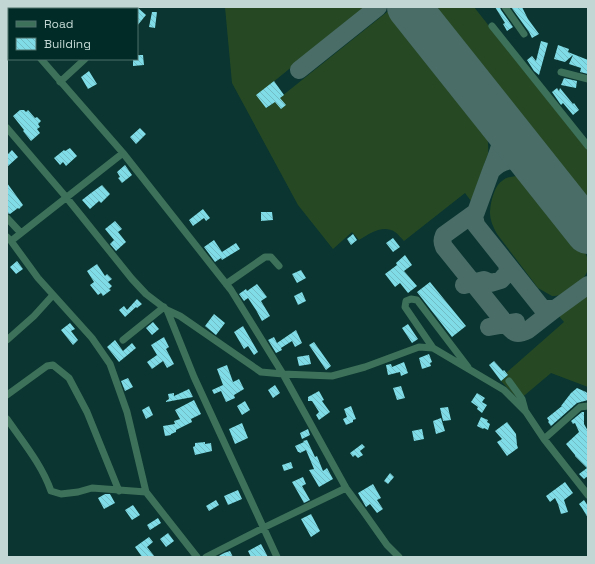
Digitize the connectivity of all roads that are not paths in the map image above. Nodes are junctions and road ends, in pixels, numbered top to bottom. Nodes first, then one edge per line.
1 (505, 7) edge
2 (492, 26) dead end
3 (524, 34) dead end
4 (42, 60) edge
5 (84, 60) edge
6 (561, 72) dead end
7 (588, 78) edge
8 (60, 82) junction
9 (7, 128) edge
10 (588, 146) edge
11 (123, 153) junction
12 (66, 197) junction
13 (7, 218) edge
14 (21, 233) junction
15 (9, 239) edge
16 (279, 266) dead end
17 (226, 284) junction
18 (53, 295) junction
19 (166, 309) junction
20 (7, 340) edge
21 (123, 340) dead end
22 (433, 348) junction
23 (470, 371) junction
24 (283, 374) junction
25 (509, 381) dead end
26 (7, 395) edge
27 (588, 406) edge
28 (526, 412) junction
29 (7, 419) edge
30 (544, 439) junction
31 (346, 488) junction
32 (119, 491) junction
33 (146, 492) junction
34 (588, 495) edge
35 (263, 528) junction
36 (197, 557) edge
37 (206, 557) edge
38 (277, 557) edge
39 (400, 557) edge

1 - 3 street
2 - 10 street
4 - 8 street
5 - 8 street
6 - 7 street
8 - 11 street
9 - 12 street
11 - 12 street
11 - 17 street
12 - 14 street
12 - 19 street
13 - 14 street
14 - 15 street
15 - 18 street
16 - 17 street
17 - 24 street
18 - 20 street
18 - 33 street
19 - 21 street
19 - 24 street
19 - 35 street
22 - 23 street
22 - 23 street
22 - 24 street
23 - 28 street
24 - 31 street
25 - 28 street
26 - 32 street
27 - 30 street
28 - 30 street
29 - 32 street
30 - 34 street
31 - 35 street
31 - 39 street
32 - 33 street
33 - 36 street
35 - 37 street
35 - 38 street

